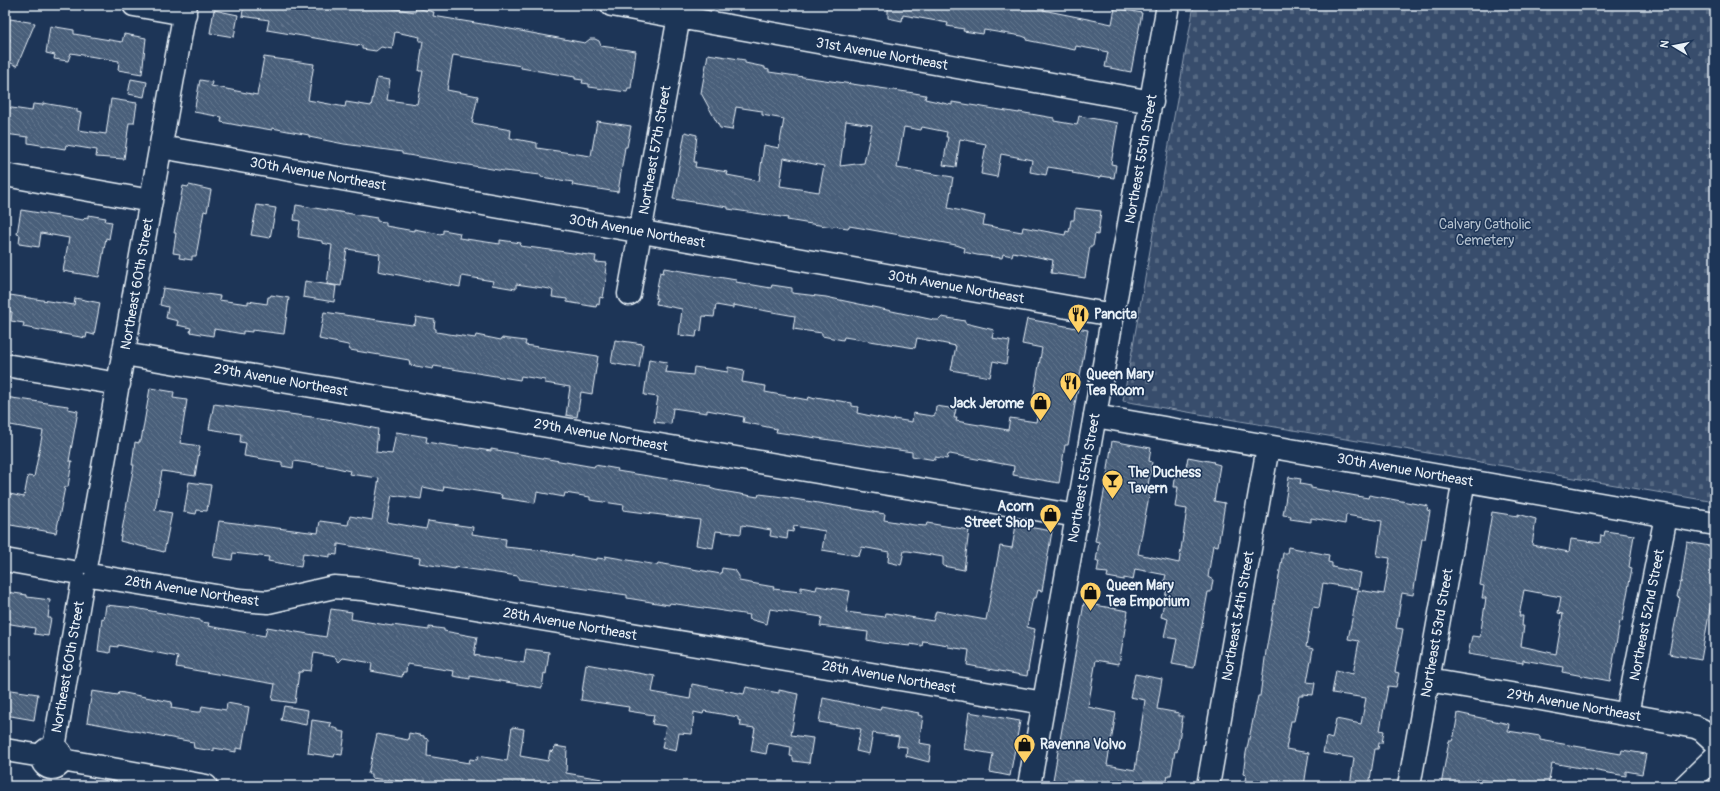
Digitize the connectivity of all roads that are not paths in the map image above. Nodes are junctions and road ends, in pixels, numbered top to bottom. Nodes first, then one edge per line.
1 (134, 5) edge
2 (612, 5) edge
3 (1168, 5) edge
4 (186, 9) edge
5 (680, 11) edge
6 (1152, 102) junction
7 (161, 147) junction
8 (5, 175) edge
9 (151, 201) junction
10 (640, 232) junction
11 (629, 294) dead end
12 (1113, 315) junction
13 (124, 354) junction
14 (5, 365) edge
15 (119, 384) junction
16 (1095, 416) junction
17 (1268, 447) junction
18 (1464, 480) junction
19 (1077, 516) junction
20 (1666, 516) junction
21 (1715, 524) edge
22 (5, 560) edge
23 (85, 574) junction
24 (1428, 680) junction
25 (1044, 703) junction
26 (1627, 714) junction
27 (1715, 742) edge
28 (5, 750) edge
29 (1715, 757) edge
30 (52, 764) edge
31 (206, 786) edge
32 (1029, 786) edge
33 (1208, 786) edge
34 (1409, 786) edge
35 (1686, 786) edge

1 - 4 street
2 - 5 street, 31st Avenue Northeast
3 - 6 street, Northeast 55th Street
4 - 7 street, Northeast 60th Street
5 - 6 street, 31st Avenue Northeast
5 - 10 street, Northeast 57th Street
6 - 12 street, Northeast 55th Street
7 - 9 street, Northeast 60th Street
7 - 10 street, 30th Avenue Northeast
8 - 9 street
9 - 13 street, Northeast 60th Street
10 - 11 street, Northeast 57th Street
10 - 12 street, 30th Avenue Northeast
12 - 16 street, Northeast 55th Street
13 - 15 street, Northeast 60th Street
13 - 19 street, 29th Avenue Northeast
14 - 15 street
15 - 23 street, Northeast 60th Street
16 - 17 street, 30th Avenue Northeast
16 - 19 street, Northeast 55th Street
17 - 18 street, 30th Avenue Northeast
17 - 33 street, Northeast 54th Street
18 - 20 street, 30th Avenue Northeast
18 - 24 street, Northeast 53rd Street
19 - 25 street, Northeast 55th Street
20 - 21 street, 30th Avenue Northeast
20 - 26 street, Northeast 52nd Street
22 - 23 street, 28th Avenue Northeast
23 - 25 street, 28th Avenue Northeast
23 - 30 street, Northeast 60th Street
24 - 26 street, 29th Avenue Northeast
24 - 34 street, Northeast 53rd Street
25 - 32 street, Northeast 55th Street
26 - 27 street, 29th Avenue Northeast
28 - 30 street
29 - 35 street
30 - 31 street

